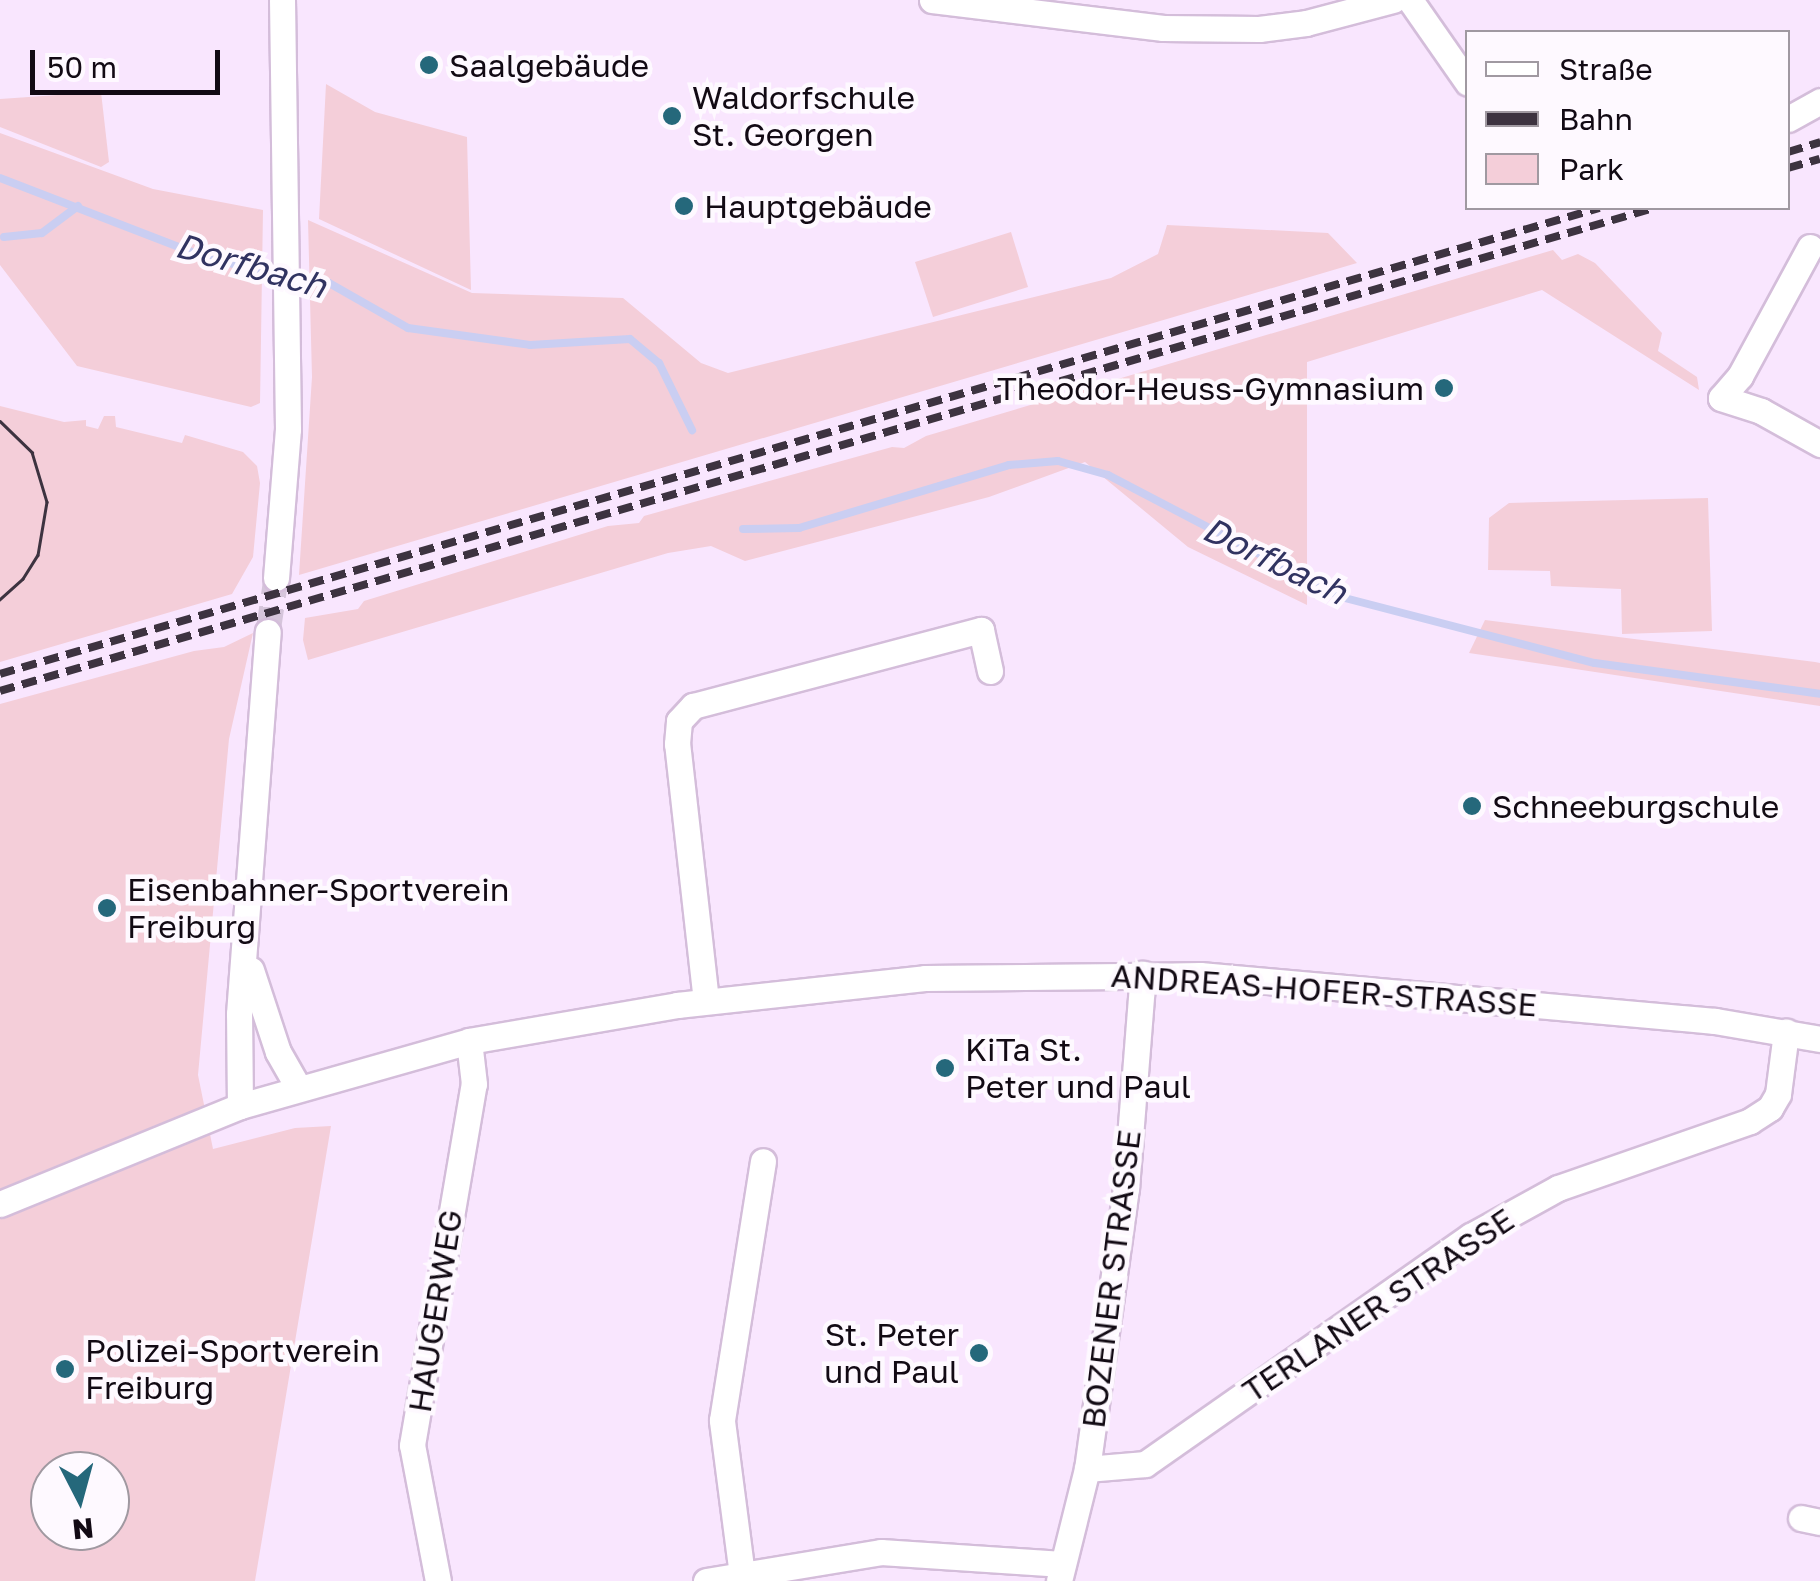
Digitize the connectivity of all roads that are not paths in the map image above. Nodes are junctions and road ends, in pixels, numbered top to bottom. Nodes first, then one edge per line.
1 (282, 0) edge
2 (932, 0) edge
3 (1393, 0) edge
4 (1410, 0) edge
5 (961, 2) edge
6 (1465, 78) edge
7 (1820, 101) edge
8 (1790, 117) edge
9 (1810, 248) dead end
10 (1820, 444) edge
11 (276, 578) tunnel mouth
12 (268, 632) tunnel mouth
13 (990, 671) dead end
14 (245, 940) junction
15 (1143, 974) junction
16 (706, 1001) junction
17 (1786, 1032) junction
18 (1820, 1039) edge
19 (469, 1041) junction
20 (298, 1088) junction
21 (240, 1106) junction
22 (763, 1162) dead end
23 (0, 1204) edge
24 (1087, 1469) junction
25 (1061, 1573) edge
26 (742, 1575) junction
27 (438, 1581) edge
28 (706, 1581) edge

1 - 11 street
2 - 5 street
3 - 5 street
4 - 6 street
7 - 8 street
9 - 10 street
12 - 14 street
13 - 16 street
14 - 20 street
14 - 21 street
15 - 16 street, ANDREAS-HOFER-STRASSE
15 - 17 street, ANDREAS-HOFER-STRASSE
15 - 24 street, BOZENER STRASSE
16 - 19 street, ANDREAS-HOFER-STRASSE
17 - 18 street, ANDREAS-HOFER-STRASSE
17 - 24 street, TERLANER STRASSE
19 - 20 street, ANDREAS-HOFER-STRASSE
19 - 27 street, HAUGERWEG
20 - 21 street, ANDREAS-HOFER-STRASSE
21 - 23 street, ANDREAS-HOFER-STRASSE
22 - 26 street
24 - 25 street, BOZENER STRASSE
25 - 26 street
26 - 28 street

